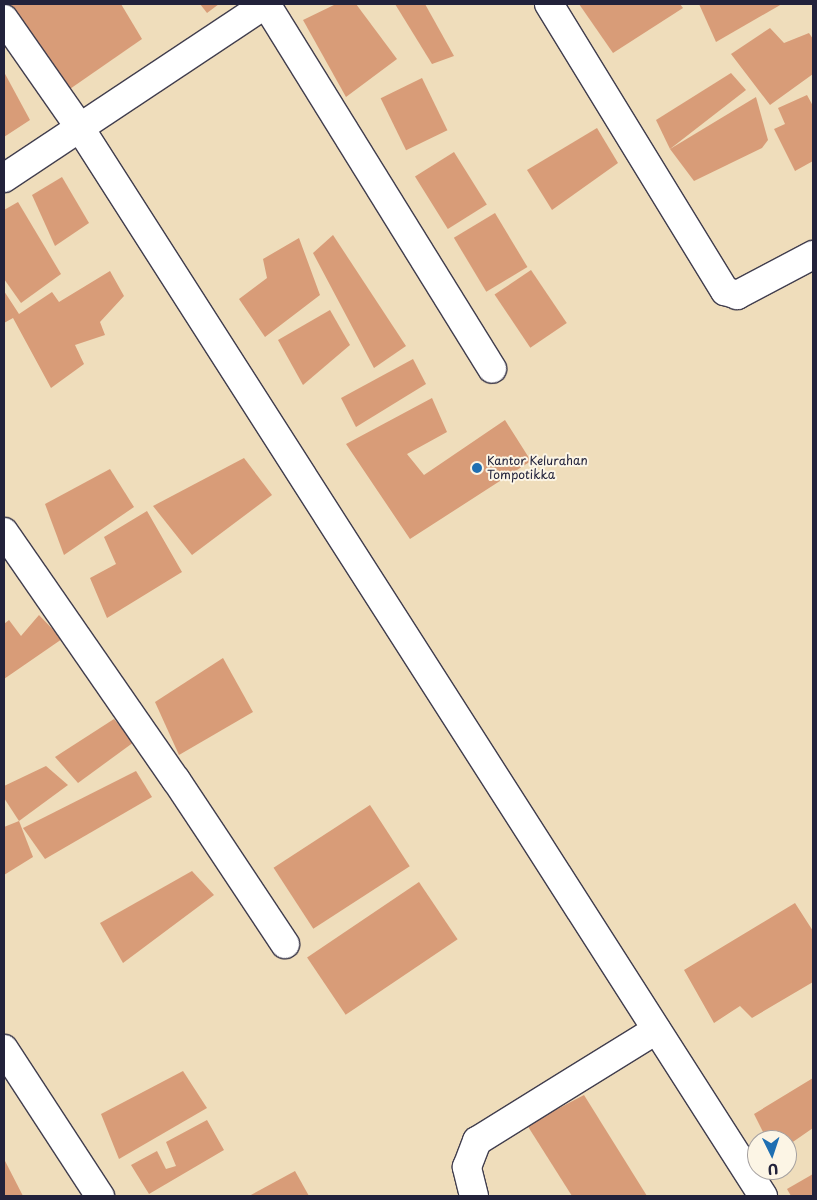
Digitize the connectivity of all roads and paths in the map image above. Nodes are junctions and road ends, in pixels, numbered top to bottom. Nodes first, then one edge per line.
1 (549, 4) edge
2 (256, 6) edge
3 (4, 19) edge
4 (80, 128) junction
5 (4, 178) edge
6 (813, 255) edge
7 (492, 370) dead end
8 (4, 532) edge
9 (285, 944) dead end
10 (656, 1030) junction
11 (4, 1049) edge
12 (100, 1196) edge
13 (474, 1196) edge
14 (763, 1196) edge

1 - 6 street
2 - 4 street
2 - 7 street
3 - 4 street
4 - 5 street
4 - 10 street
8 - 9 street
10 - 13 street
10 - 14 street
11 - 12 street

